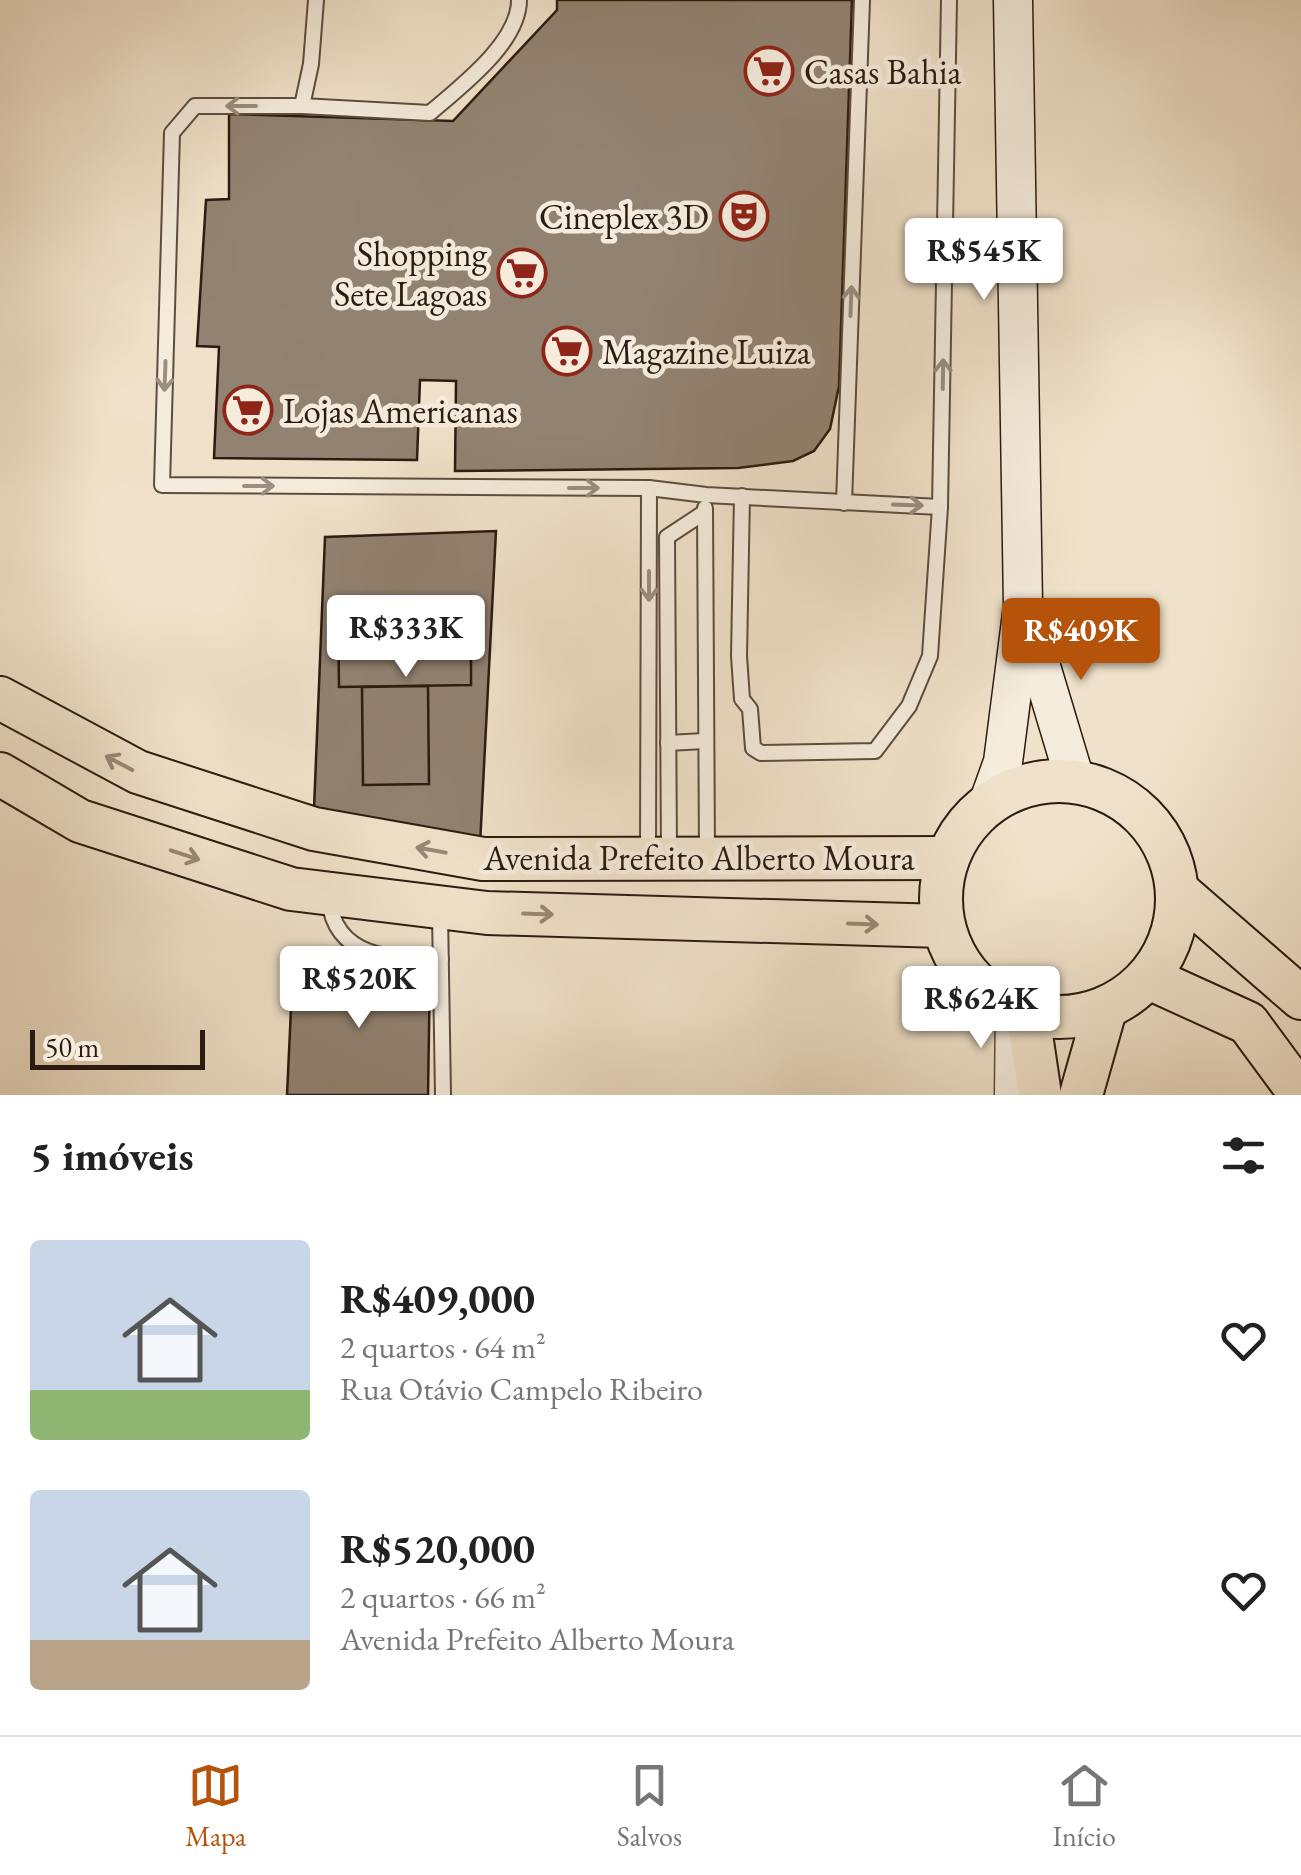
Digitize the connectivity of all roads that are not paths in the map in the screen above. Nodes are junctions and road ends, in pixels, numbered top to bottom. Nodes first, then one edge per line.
1 (316, 0) edge
2 (519, 0) edge
3 (862, 0) edge
4 (948, 0) edge
5 (1014, 0) edge
6 (302, 106) junction
7 (649, 488) junction
8 (706, 495) junction
9 (742, 496) junction
10 (844, 503) junction
11 (940, 507) junction
12 (705, 512) junction
13 (667, 537) junction
14 (649, 538) junction
15 (1022, 606) junction
16 (667, 636) junction
17 (649, 637) junction
18 (666, 690) junction
19 (648, 691) junction
20 (0, 698) edge
21 (704, 741) junction
22 (668, 743) junction
23 (0, 774) edge
24 (1075, 780) junction
25 (988, 804) junction
26 (314, 829) junction
27 (675, 858) junction
28 (948, 858) junction
29 (313, 892) junction
30 (1179, 892) junction
31 (440, 907) junction
32 (943, 926) junction
33 (441, 958) junction
34 (1150, 978) junction
35 (1301, 998) edge
36 (1105, 1010) junction
37 (1019, 1012) junction
38 (443, 1095) edge
39 (1009, 1095) edge
40 (1040, 1095) edge
41 (1082, 1095) edge
42 (1301, 1095) edge

1 - 6 lane
2 - 6 lane
10 -> 3 lane
11 -> 4 lane
5 - 15 main road
6 -> 7 lane
7 - 8 lane
7 - 14 lane
8 - 9 lane
8 - 12 lane
9 - 10 lane
9 - 11 lane
10 -> 11 lane
12 - 13 lane
12 - 21 lane
13 - 14 lane
13 - 16 lane
14 -> 17 lane
15 - 24 main road
15 - 25 main road
16 - 17 lane
16 - 18 lane
17 - 19 lane
18 - 19 lane
18 - 22 lane
19 - 27 lane
26 -> 20 main road, Avenida Prefeito Alberto Moura
21 - 22 lane
21 - 27 lane
22 - 27 lane
23 -> 29 main road, Avenida Prefeito Alberto Moura
24 - 25 main road
24 - 30 main road
25 - 28 main road
27 -> 26 main road, Avenida Prefeito Alberto Moura
26 - 29 main road
27 - 28 main road, Avenida Prefeito Alberto Moura
28 - 32 main road
29 - 31 main road, Avenida Prefeito Alberto Moura
29 - 33 lane
30 - 34 main road
30 - 35 main road
31 -> 32 main road, Avenida Prefeito Alberto Moura
31 - 33 lane
32 - 37 main road
33 - 38 lane
34 - 36 main road
34 - 42 main road
36 - 37 main road
36 - 41 main road
37 - 39 street
37 - 40 main road

